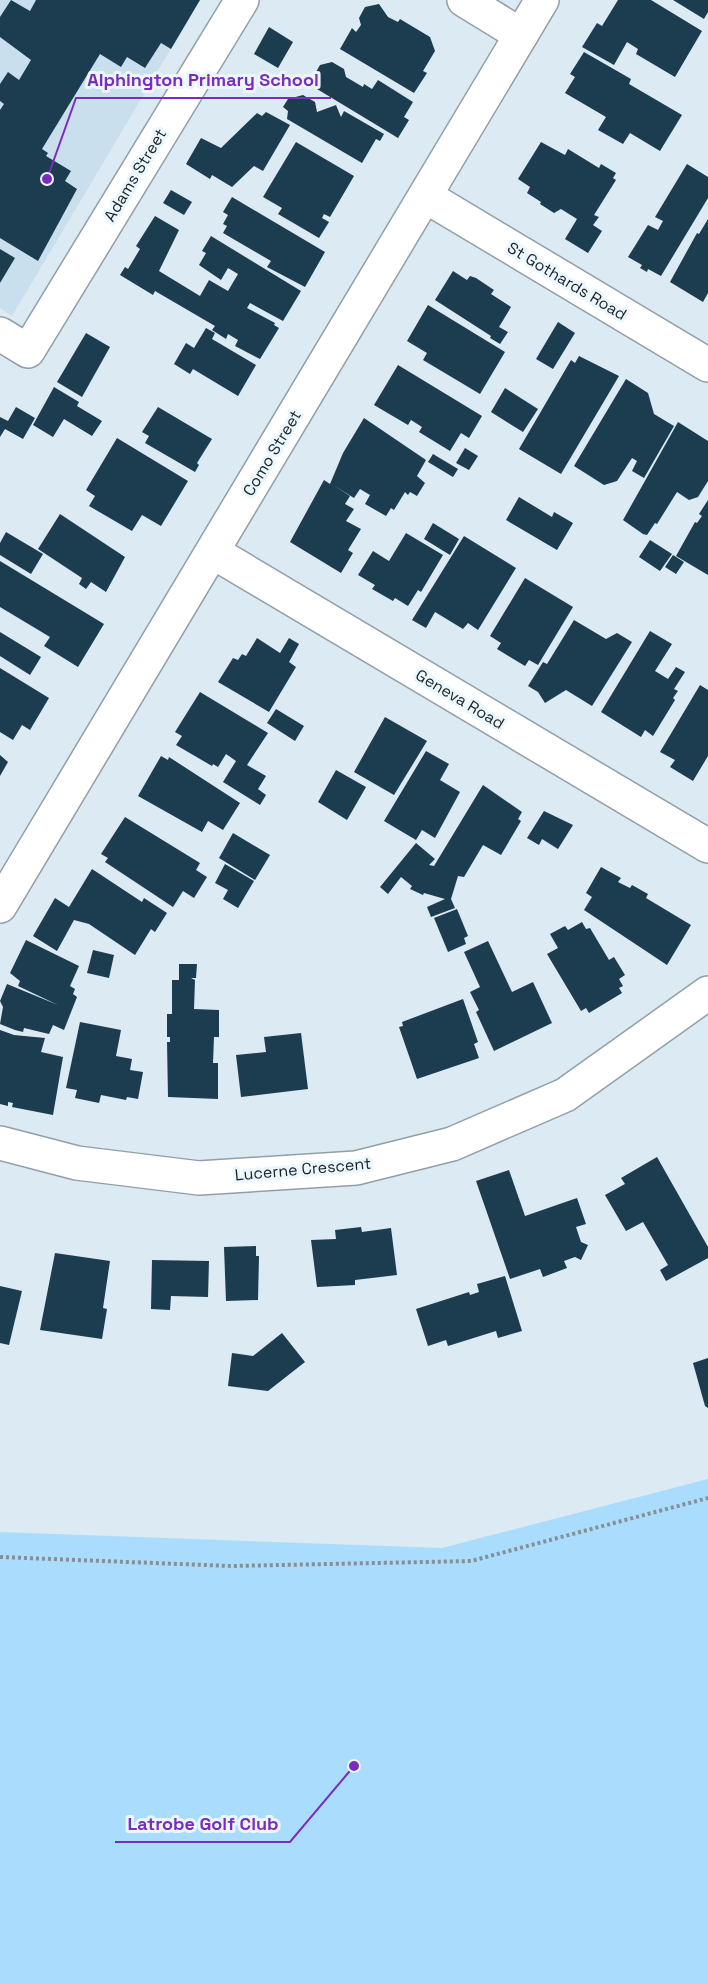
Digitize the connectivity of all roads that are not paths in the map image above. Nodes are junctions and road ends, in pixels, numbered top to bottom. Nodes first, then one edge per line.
1 (242, 0) edge
2 (464, 0) edge
3 (542, 0) edge
4 (521, 35) junction
5 (427, 197) junction
6 (0, 334) edge
7 (708, 365) edge
8 (213, 552) junction
9 (708, 846) edge
10 (0, 906) edge
11 (708, 993) edge
12 (0, 1143) edge

1 - 6 street, Adams Street
2 - 4 street
3 - 4 street, Como Street
4 - 5 street, Como Street
5 - 7 street, St Gothards Road
5 - 8 street, Como Street
8 - 9 street, Geneva Road
8 - 10 street, Como Street
11 - 12 street, Lucerne Crescent

